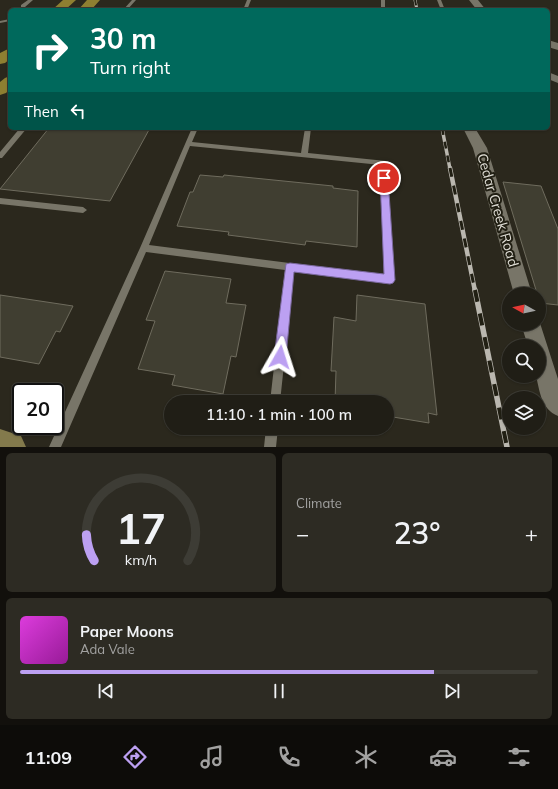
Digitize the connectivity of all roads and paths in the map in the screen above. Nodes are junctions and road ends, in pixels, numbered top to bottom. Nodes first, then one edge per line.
1 (31, 0) edge
2 (70, 0) edge
3 (94, 0) edge
4 (134, 0) edge
5 (473, 0) edge
6 (23, 6) dead end
7 (60, 8) edge
8 (86, 8) edge
9 (127, 8) edge
10 (480, 8) edge
11 (8, 20) edge
12 (0, 21) edge
13 (8, 54) edge
14 (0, 60) edge
15 (22, 130) edge
16 (194, 130) edge
17 (308, 130) edge
18 (470, 130) edge
19 (188, 144) junction
20 (304, 155) junction
21 (0, 156) edge
22 (0, 201) edge
23 (83, 210) dead end
24 (144, 248) junction
25 (290, 267) junction
26 (521, 287) edge
27 (546, 374) edge
28 (276, 395) edge
29 (558, 405) edge
30 (271, 435) edge
31 (0, 445) edge
32 (10, 447) edge
33 (55, 447) edge
34 (270, 447) edge

1 - 6 lane
2 - 7 main road
3 - 8 main road
4 - 9 lane
5 - 10 street
11 - 12 lane
13 - 14 main road
15 - 21 lane
16 - 19 lane
17 - 20 lane
18 - 26 street, Cedar Creek Road
19 - 20 lane
19 - 24 lane
20 - 25 lane
22 - 23 lane
24 - 25 lane
24 - 33 lane
25 - 28 lane
27 - 29 street
30 - 34 lane
31 - 32 street

